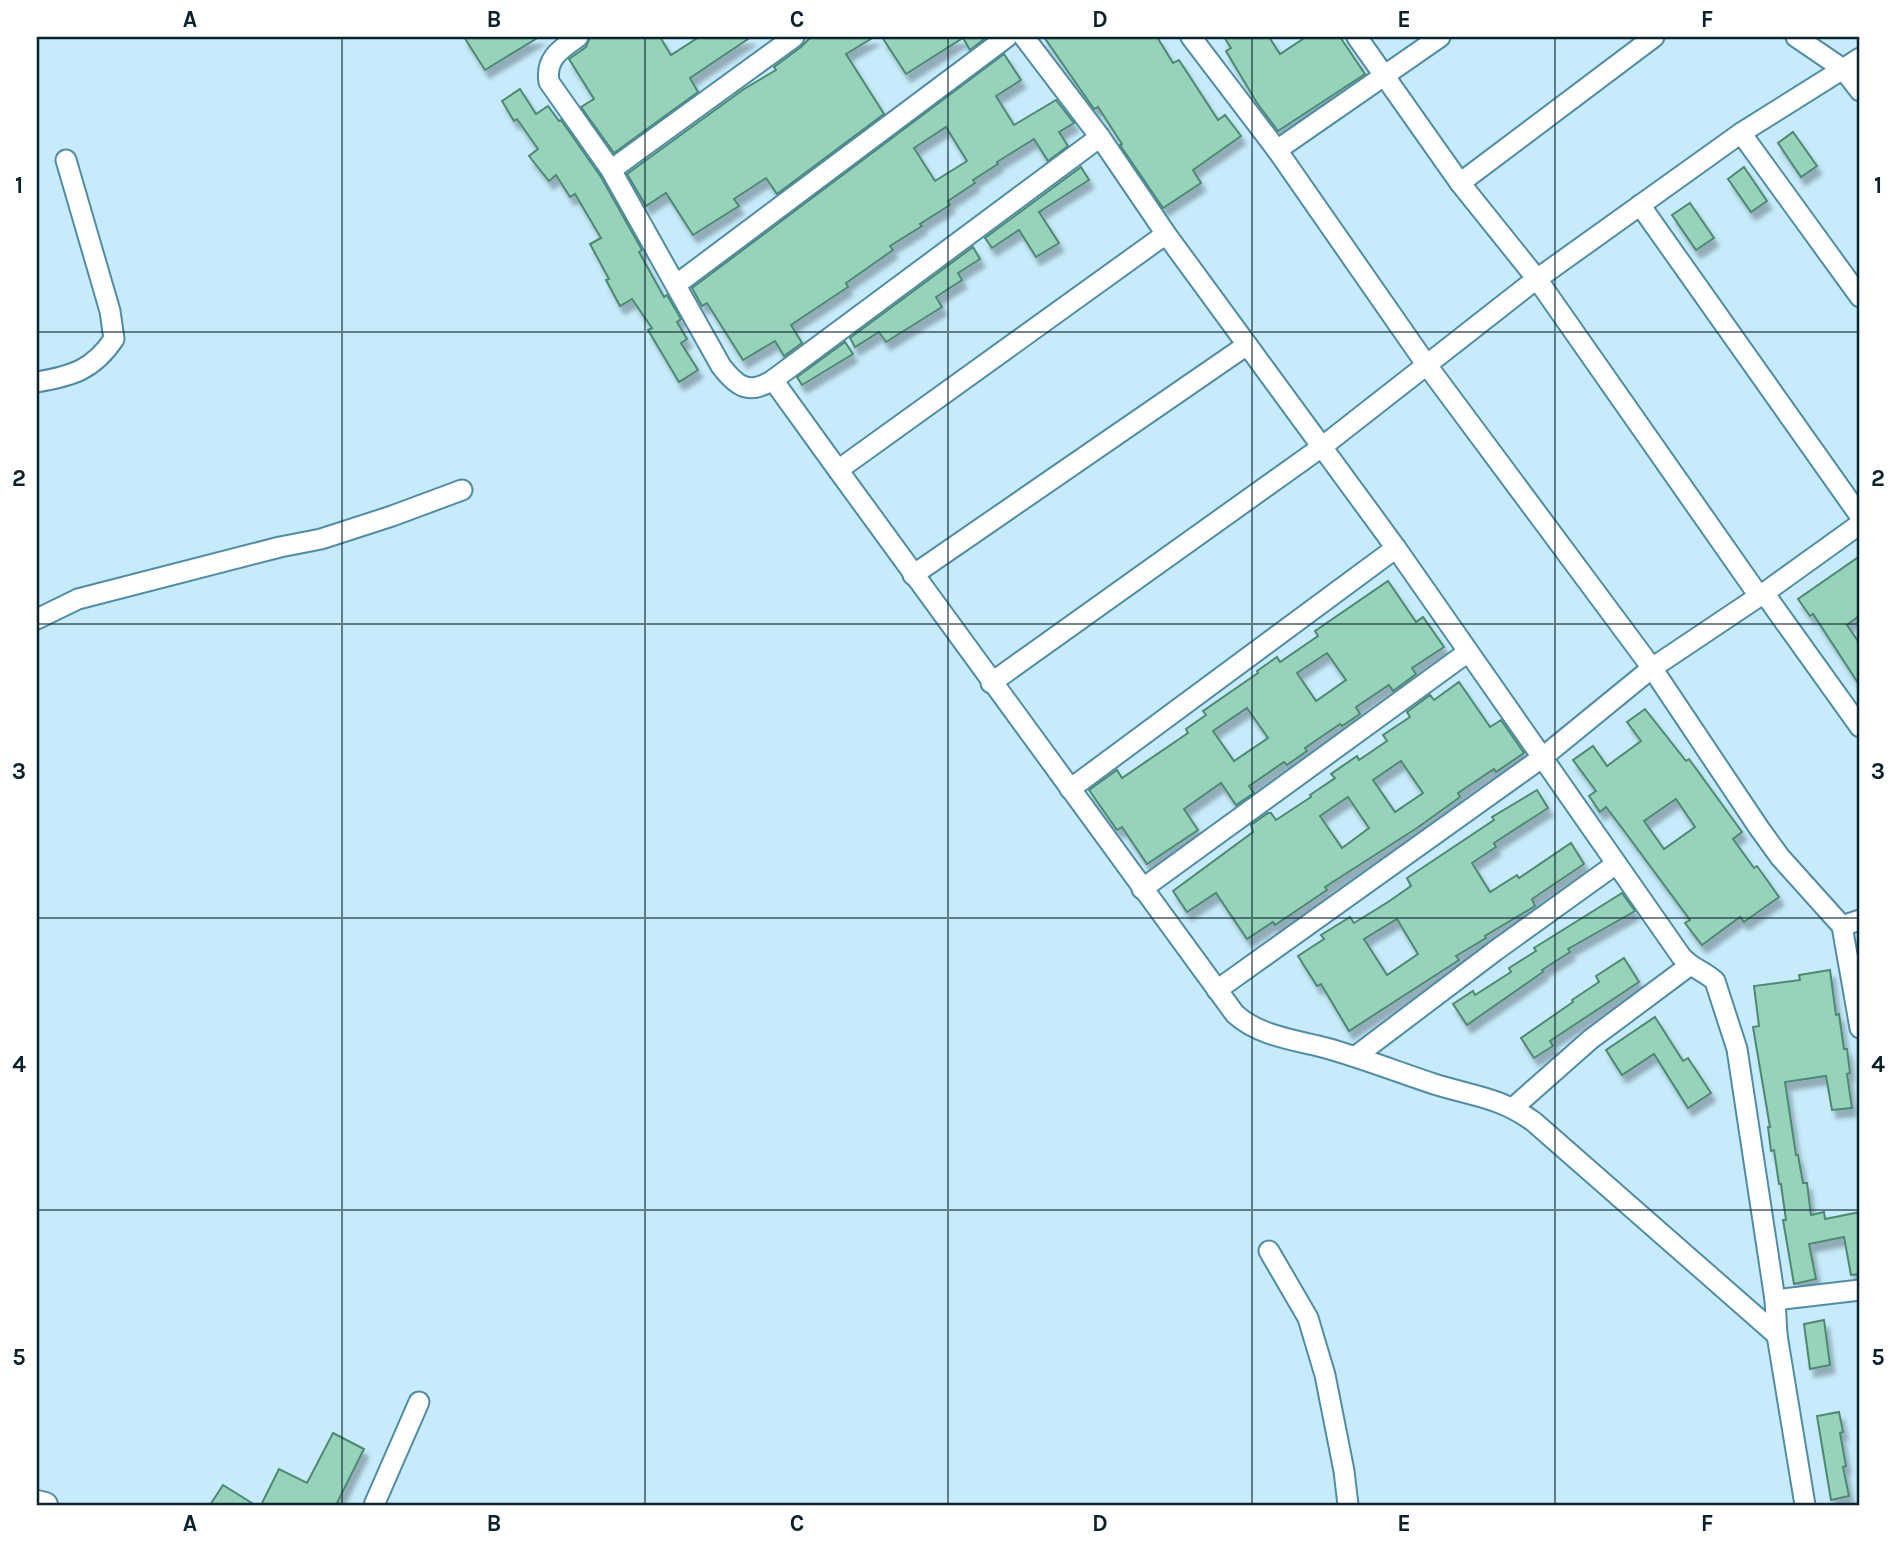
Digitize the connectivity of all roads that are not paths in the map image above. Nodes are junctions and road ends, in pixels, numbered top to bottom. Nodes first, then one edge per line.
1 (578, 37) edge
2 (794, 37) edge
3 (1007, 37) edge
4 (1024, 37) edge
5 (1191, 37) edge
6 (1357, 37) edge
7 (1440, 37) edge
8 (1654, 37) edge
9 (1796, 37) edge
10 (1860, 58) edge
11 (1843, 69) junction
12 (1386, 75) junction
13 (1860, 90) edge
14 (1741, 133) junction
15 (1100, 137) junction
16 (1277, 149) junction
17 (66, 160) dead end
18 (611, 170) junction
19 (1460, 183) junction
20 (1640, 205) junction
21 (1166, 234) junction
22 (1537, 279) junction
23 (677, 284) junction
24 (1860, 296) edge
25 (1247, 345) junction
26 (1426, 364) junction
27 (773, 380) junction
28 (37, 382) edge
29 (1323, 446) junction
30 (838, 470) junction
31 (462, 490) dead end
32 (1860, 516) edge
33 (1860, 524) edge
34 (1396, 548) junction
35 (913, 575) junction
36 (1762, 595) junction
37 (37, 620) edge
38 (1468, 652) junction
39 (1652, 668) junction
40 (991, 683) junction
41 (1860, 727) edge
42 (1543, 757) junction
43 (1070, 789) junction
44 (1616, 864) junction
45 (1142, 889) junction
46 (1851, 923) edge
47 (1689, 966) junction
48 (1217, 990) junction
49 (1860, 1028) edge
50 (1356, 1056) junction
51 (1514, 1107) junction
52 (1269, 1251) dead end
53 (1860, 1290) edge
54 (1775, 1300) junction
55 (1777, 1335) junction
56 (419, 1402) dead end
57 (37, 1503) edge
58 (45, 1505) edge
59 (374, 1505) edge
60 (1348, 1505) edge
61 (1805, 1505) edge

1 - 18 street
2 - 18 street
3 - 23 street
4 - 15 street
5 - 16 street
6 - 12 street
7 - 12 street
8 - 19 street
9 - 11 street
10 - 11 street
11 - 13 street
11 - 14 street
12 - 16 street
12 - 19 street
14 - 20 street
14 - 24 street
15 - 21 street
15 - 27 street
16 - 26 street
17 - 28 street
18 - 23 street
19 - 22 street
20 - 22 street
20 - 32 street
21 - 25 street
21 - 30 street
22 - 26 street
22 - 36 street
23 - 27 street
25 - 29 street
25 - 35 street
26 - 29 street
26 - 39 street
27 - 30 street
29 - 34 street
29 - 40 street
30 - 35 street
31 - 37 street
33 - 36 street
34 - 38 street
34 - 43 street
35 - 40 street
36 - 39 street
36 - 41 street
38 - 42 street
38 - 45 street
39 - 42 street
39 - 46 street
40 - 43 street
42 - 44 street
42 - 48 street
43 - 45 street
44 - 47 street
44 - 50 street
45 - 48 street
46 - 49 street
47 - 51 street
47 - 54 street
48 - 50 street
50 - 51 street
51 - 55 street
52 - 60 street
53 - 54 street
54 - 55 street
55 - 61 street
56 - 59 street
57 - 58 street

